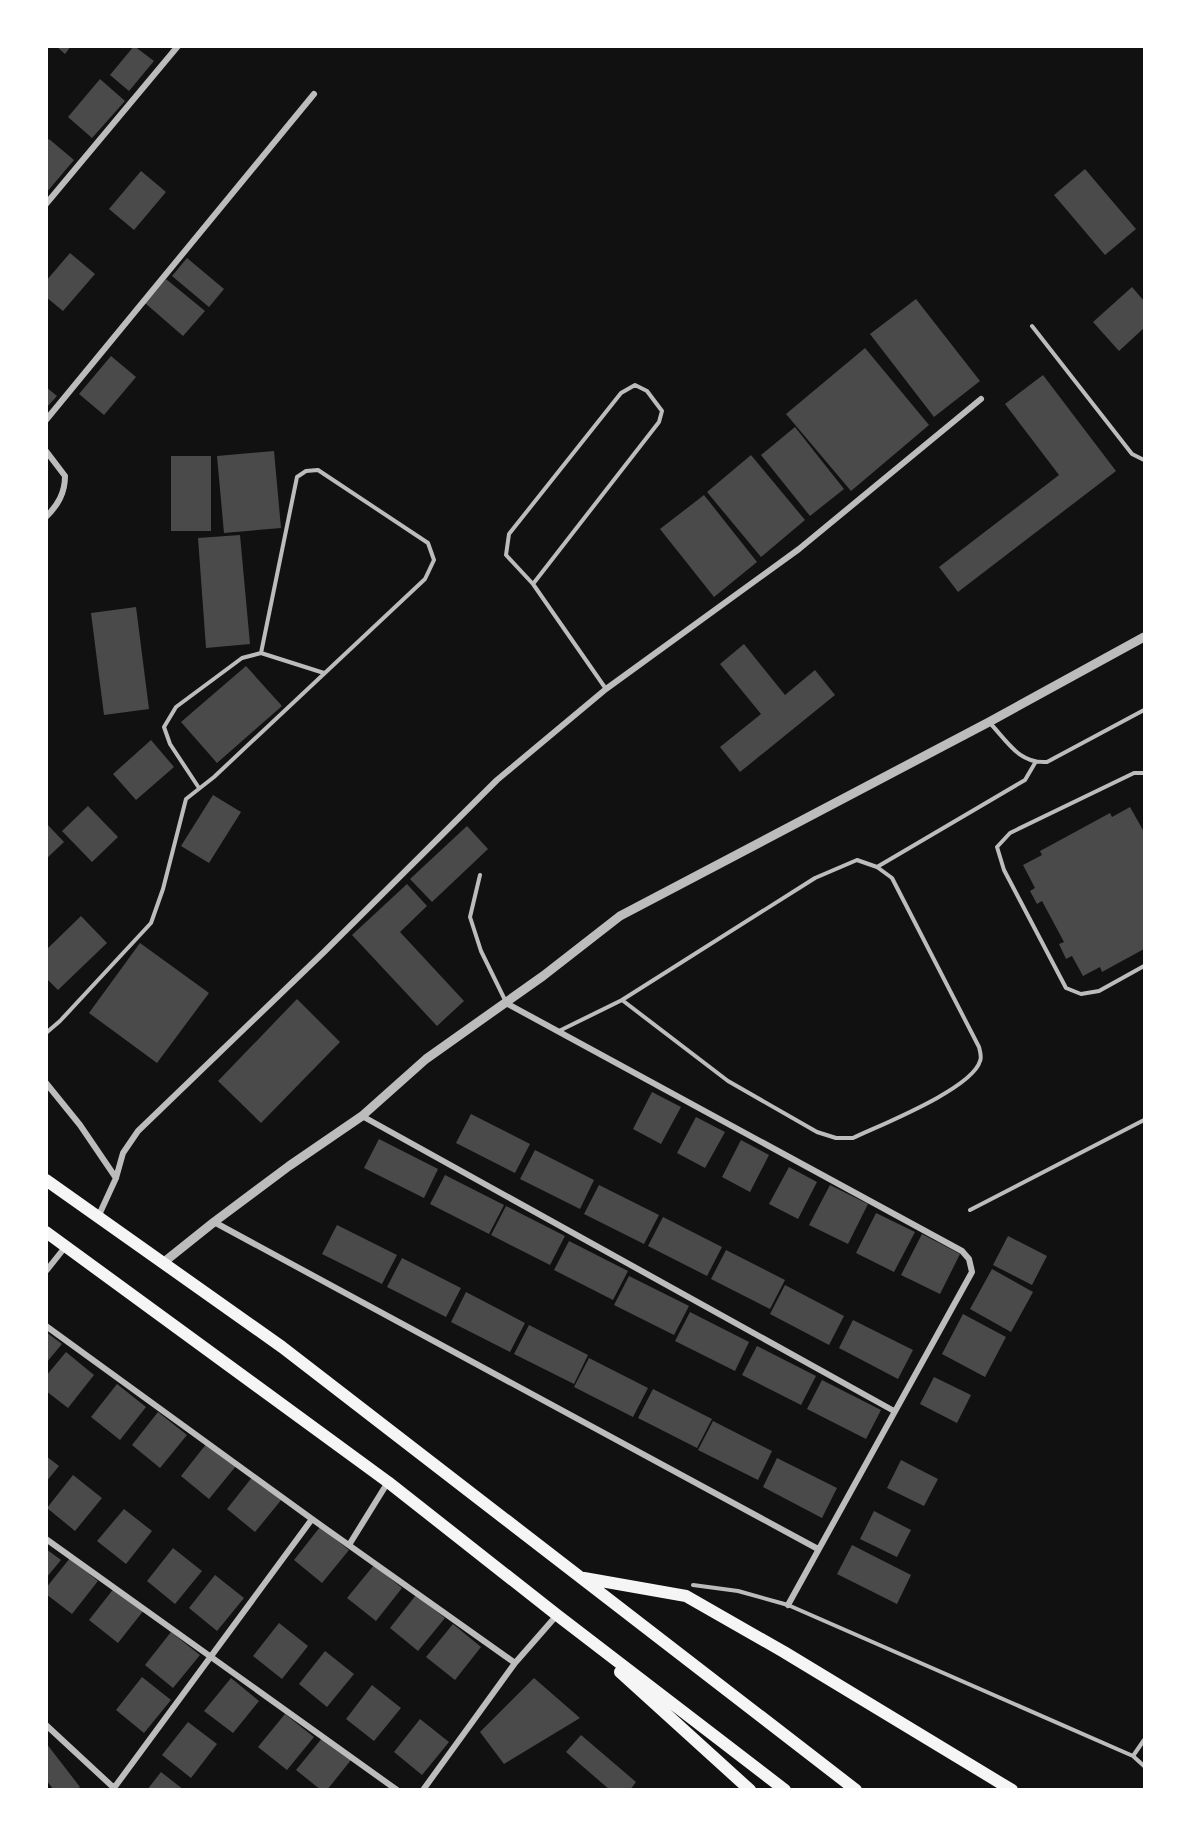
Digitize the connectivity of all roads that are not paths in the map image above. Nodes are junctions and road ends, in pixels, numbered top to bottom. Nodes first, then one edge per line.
1 (178, 46) edge
2 (314, 94) dead end
3 (46, 204) edge
4 (1032, 326) dead end
5 (981, 399) dead end
6 (46, 420) edge
7 (46, 452) edge
8 (1144, 460) edge
9 (46, 517) edge
10 (533, 584) junction
11 (1144, 637) edge
12 (261, 653) junction
13 (324, 673) junction
14 (606, 689) junction
15 (1144, 710) edge
16 (989, 722) junction
17 (1035, 763) junction
18 (1144, 773) edge
19 (199, 788) junction
20 (877, 867) junction
21 (480, 875) dead end
22 (1144, 966) edge
23 (622, 1000) junction
24 (506, 1003) junction
25 (558, 1031) junction
26 (46, 1033) edge
27 (46, 1083) edge
28 (362, 1116) junction
29 (1144, 1120) edge
30 (116, 1178) junction
31 (46, 1180) edge
32 (970, 1210) dead end
33 (99, 1215) junction
34 (214, 1222) junction
35 (46, 1232) edge
36 (66, 1246) junction
37 (164, 1262) junction
38 (46, 1271) edge
39 (46, 1326) edge
40 (894, 1412) junction
41 (388, 1482) junction
42 (312, 1519) junction
43 (46, 1539) edge
44 (349, 1545) junction
45 (818, 1549) junction
46 (582, 1578) junction
47 (693, 1585) dead end
48 (788, 1605) junction
49 (557, 1615) junction
50 (210, 1657) junction
51 (515, 1663) junction
52 (46, 1725) edge
53 (1144, 1740) edge
54 (1133, 1756) junction
55 (1144, 1766) edge
56 (397, 1790) edge
57 (423, 1790) edge
58 (750, 1790) edge
59 (785, 1790) edge
60 (856, 1790) edge
61 (1012, 1790) edge

1 - 3 street
2 - 6 street
4 - 8 lane
5 - 14 street
7 - 9 street
10 - 10 lane
10 - 14 lane
11 - 16 street
12 - 13 lane
12 - 13 lane
12 - 19 lane
13 - 19 lane
14 - 30 street
15 - 17 lane
16 - 17 lane
16 - 24 street
17 - 20 lane
18 - 22 lane
19 - 26 lane
20 - 23 lane
20 - 23 lane
21 - 24 lane
23 - 25 lane
24 - 25 street
24 - 28 street
25 - 40 street
27 - 30 street
28 - 34 street
28 - 40 street
29 - 32 lane
30 - 33 street
31 - 33 highway
33 - 37 highway
34 - 37 street
34 - 45 street
35 - 36 highway
36 - 38 street
36 - 41 highway
37 - 46 highway
39 - 42 street
40 - 45 street
41 - 44 street
41 - 49 highway
42 - 44 street
42 - 50 street
43 - 50 street
44 - 51 street
45 - 48 street
46 - 60 highway
46 - 61 highway
47 - 48 lane
48 - 54 lane
49 - 51 street
49 - 58 highway
49 - 59 highway
50 - 52 street
50 - 56 street
51 - 57 street
53 - 54 lane
54 - 55 lane

